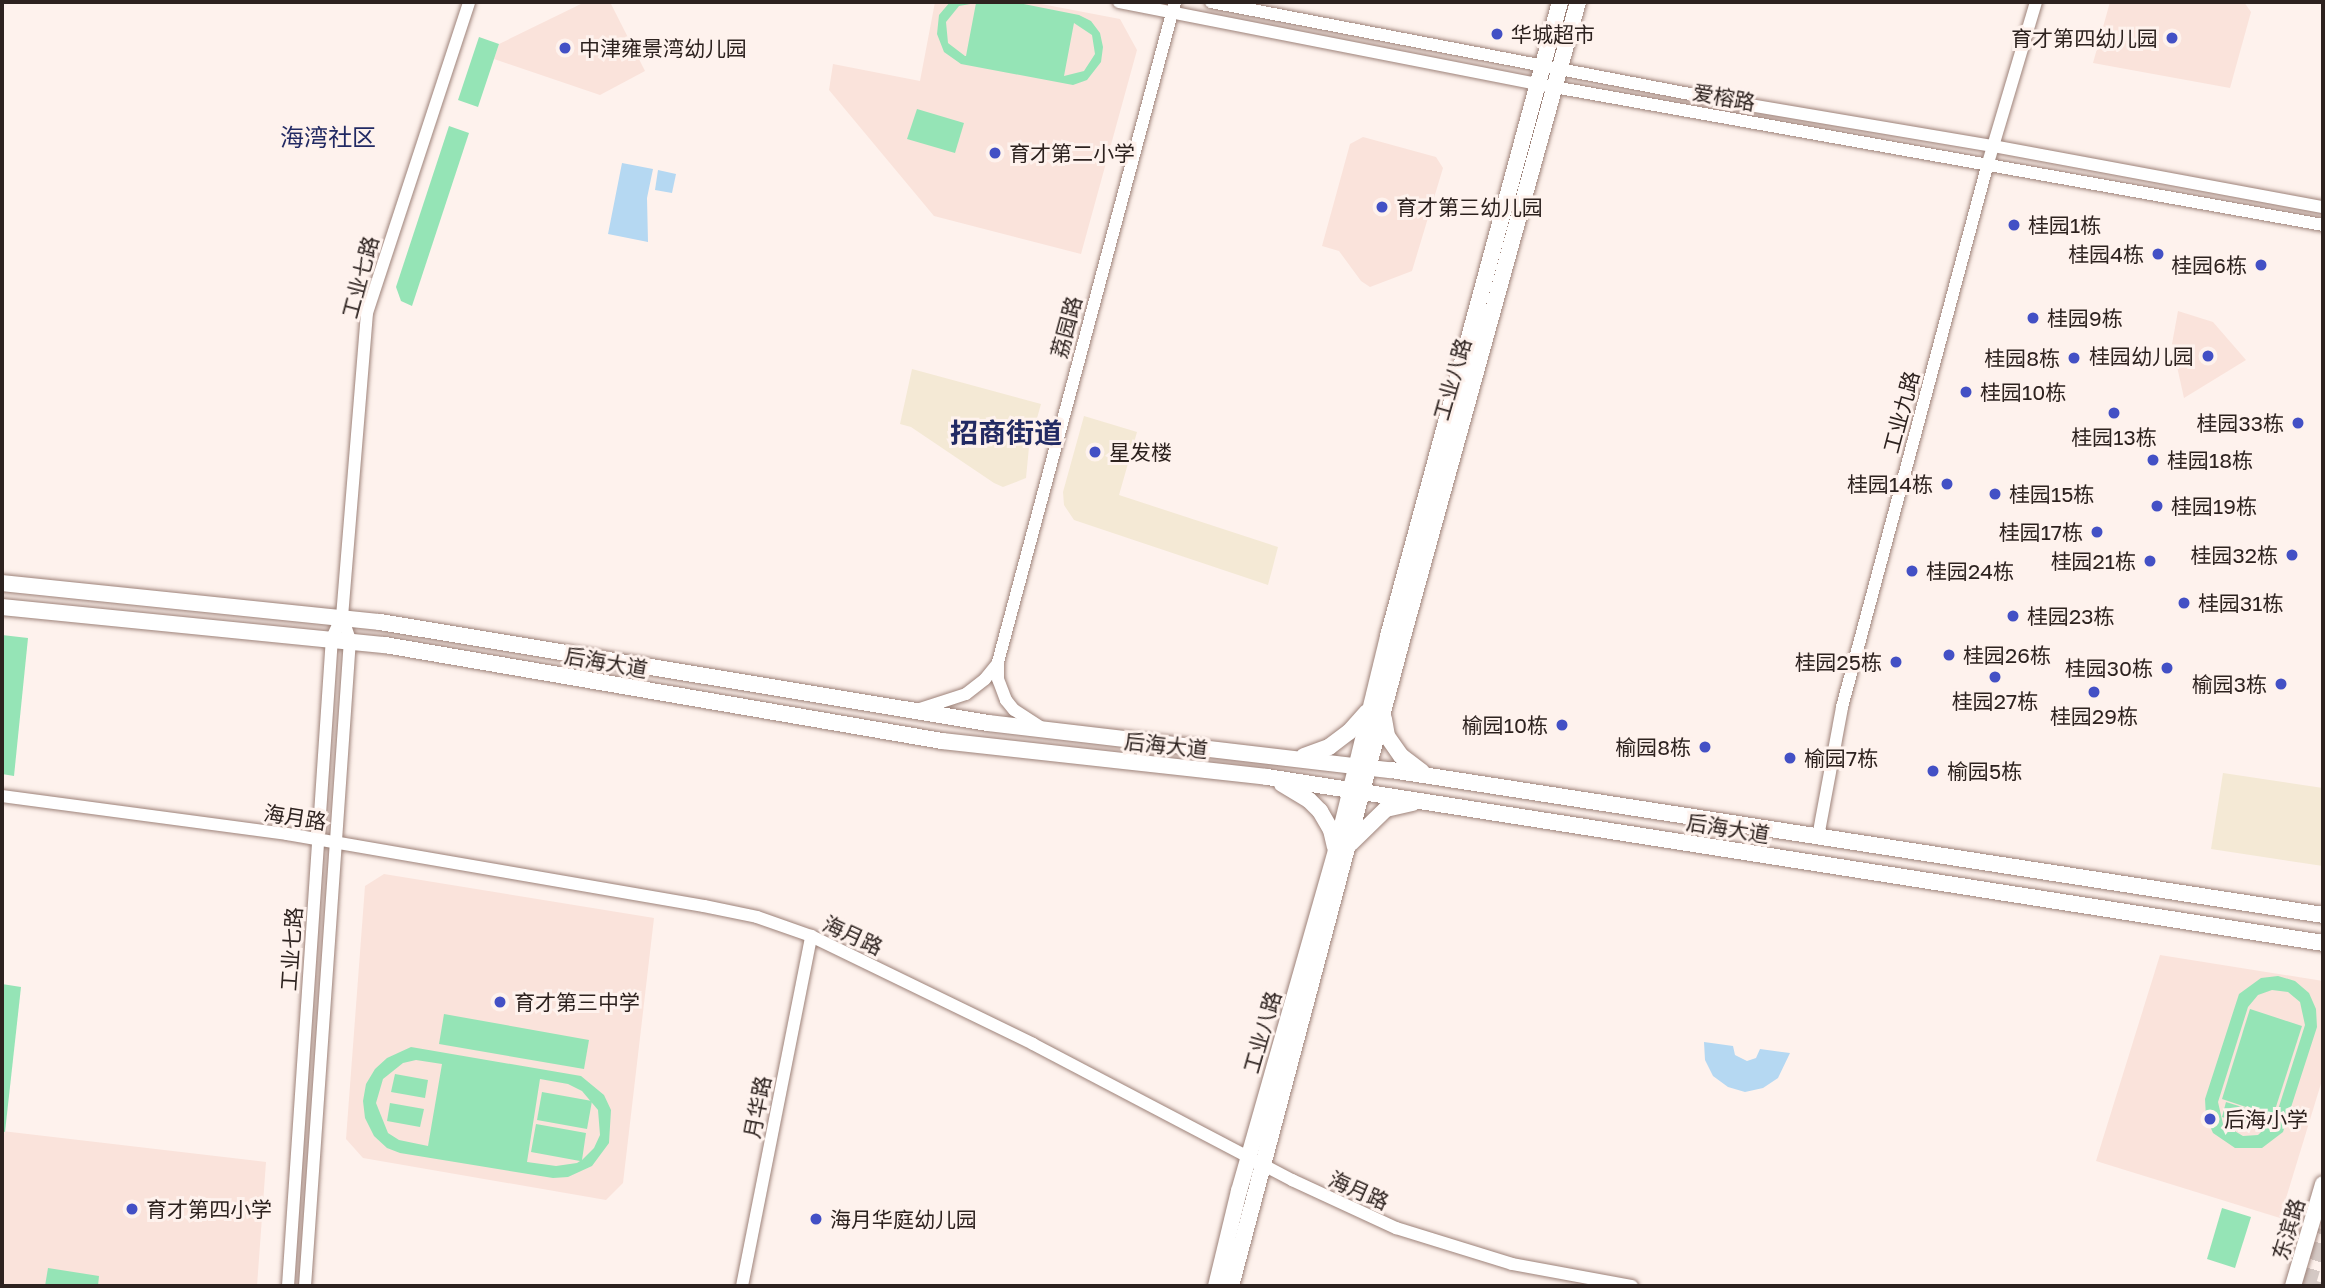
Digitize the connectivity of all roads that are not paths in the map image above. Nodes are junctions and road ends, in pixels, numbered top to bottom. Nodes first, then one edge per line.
1 (469, 2) edge
2 (1119, 2) edge
3 (1211, 2) edge
4 (1560, 2) edge
5 (1578, 2) edge
6 (2036, 2) edge
7 (1174, 7) edge
8 (1542, 65) junction
9 (1559, 69) junction
10 (1538, 83) junction
11 (1554, 87) junction
12 (1993, 146) junction
13 (1988, 163) junction
14 (2323, 207) edge
15 (2323, 225) edge
16 (2, 583) edge
17 (2, 607) edge
18 (342, 617) junction
19 (332, 638) junction
20 (350, 640) junction
21 (998, 662) junction
22 (1378, 707) junction
23 (914, 711) junction
24 (1045, 729) junction
25 (1292, 758) junction
26 (1363, 766) junction
27 (1267, 777) junction
28 (1434, 777) junction
29 (1357, 791) junction
30 (2, 796) edge
31 (1431, 803) junction
32 (1818, 837) junction
33 (317, 839) junction
34 (336, 843) junction
35 (1342, 849) junction
36 (2323, 915) edge
37 (811, 936) junction
38 (2323, 943) edge
39 (1255, 1161) junction
40 (2323, 1184) edge
41 (288, 1286) edge
42 (305, 1286) edge
43 (742, 1286) edge
44 (1216, 1286) edge
45 (1231, 1286) edge
46 (1632, 1286) edge
47 (2293, 1286) edge

1 - 18 street, 工业七路
2 - 7 street, 爱榕路
3 - 8 street, 爱榕路
4 - 8 main road, 工业八路
5 - 9 main road, 工业八路
6 - 12 street, 工业九路
7 - 10 street, 爱榕路
7 - 21 street, 荔园路
8 - 9 street, 爱榕路
8 - 10 main road, 工业八路
9 - 11 main road, 工业八路
9 - 12 street, 爱榕路
10 - 11 street, 爱榕路
10 - 22 main road, 工业八路
11 - 13 street, 爱榕路
11 - 22 main road, 工业八路
12 - 13 street, 工业九路
12 - 14 street, 爱榕路
13 - 15 street, 爱榕路
13 - 32 street, 工业九路
16 - 18 main road, 后海大道
17 - 19 main road, 后海大道
18 - 19 street, 工业七路
18 - 20 street, 工业七路
18 - 23 main road, 后海大道
19 - 20 main road, 后海大道
19 - 33 street, 工业七路
20 - 27 main road, 后海大道
20 - 34 street, 工业七路
21 - 23 street, 荔园路
21 - 24 street, 荔园路
22 - 25 main road
22 - 26 main road, 工业八路
22 - 28 main road
23 - 24 main road, 后海大道
24 - 25 main road, 后海大道
25 - 26 main road, 后海大道
26 - 28 main road, 后海大道
26 - 29 main road, 工业八路
27 - 29 main road, 后海大道
27 - 35 main road
28 - 32 main road, 后海大道
29 - 31 main road, 后海大道
29 - 35 main road, 工业八路
30 - 33 street, 海月路
31 - 35 main road
31 - 38 main road, 后海大道
32 - 36 main road, 后海大道
33 - 34 street, 海月路
33 - 41 street, 工业七路
34 - 37 street, 海月路
34 - 42 street, 工业七路
35 - 39 main road, 工业八路
37 - 39 street, 海月路
37 - 43 street, 月华路
39 - 44 main road, 工业八路
39 - 45 main road, 工业八路
39 - 46 street, 海月路
40 - 47 main road, 东滨路

